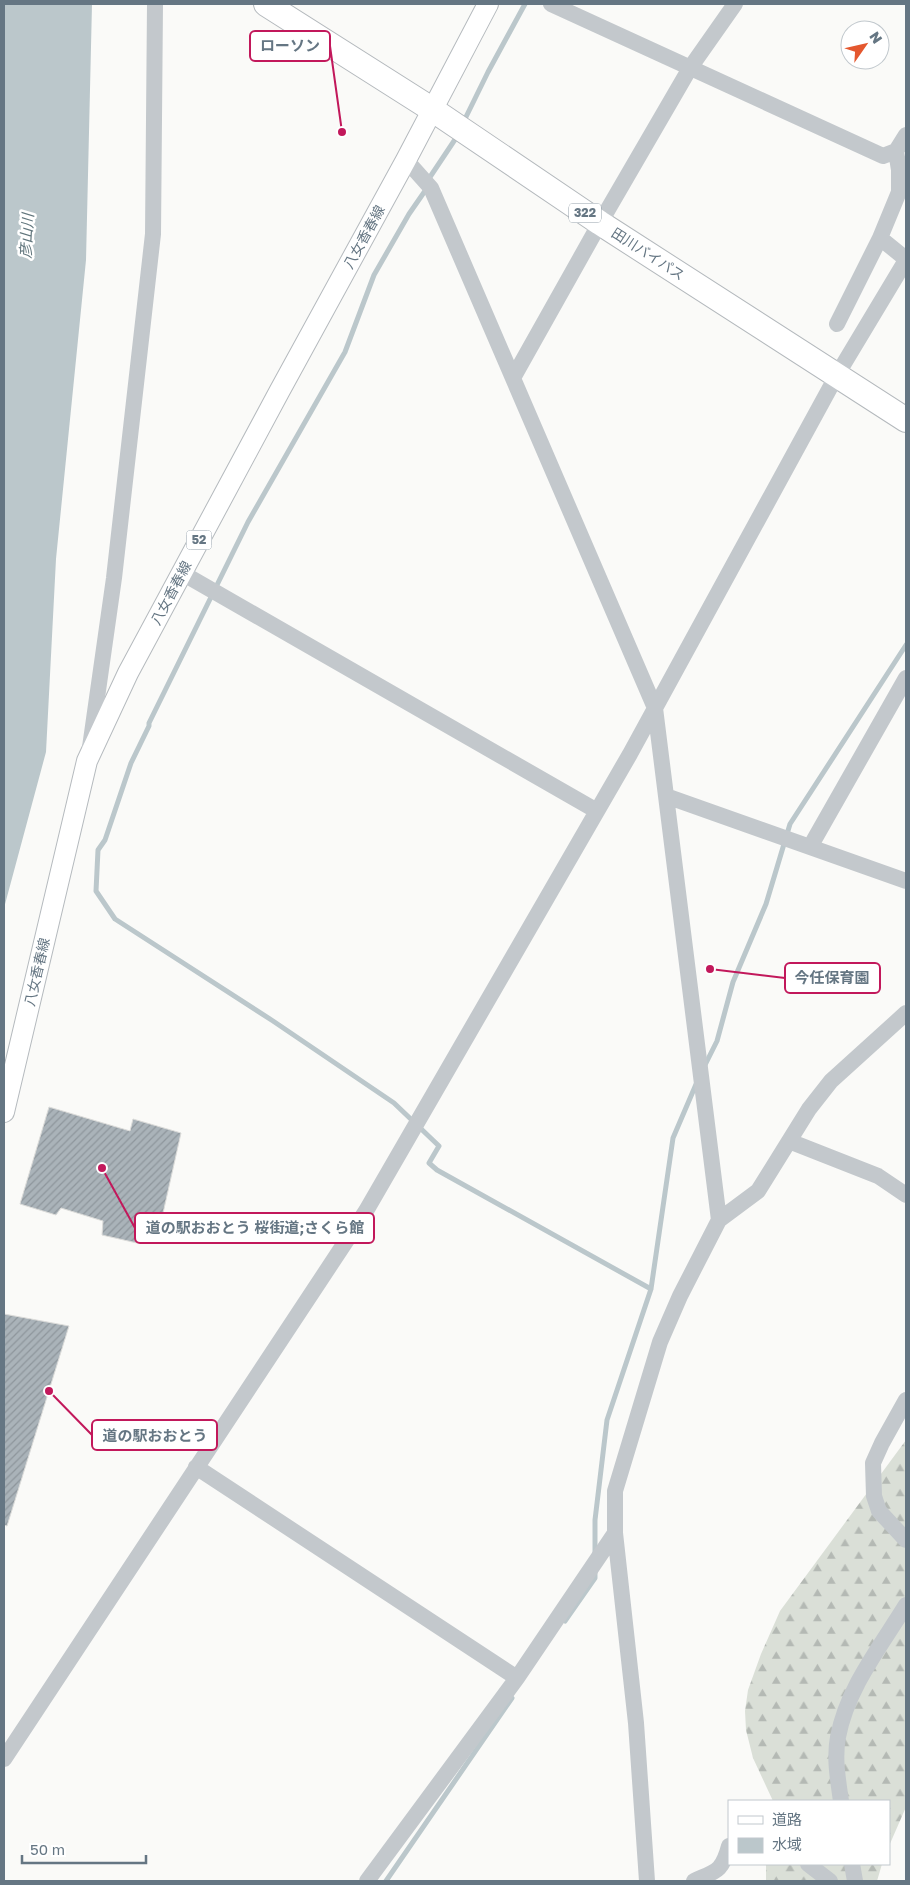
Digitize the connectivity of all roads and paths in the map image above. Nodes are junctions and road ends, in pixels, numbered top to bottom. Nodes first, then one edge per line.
1 (155, 4) edge
2 (266, 4) edge
3 (488, 4) edge
4 (551, 4) edge
5 (735, 4) edge
6 (690, 68) junction
7 (433, 110) junction
8 (906, 135) edge
9 (896, 151) junction
10 (406, 160) junction
11 (600, 223) junction
12 (880, 238) junction
13 (906, 259) edge
14 (838, 324) dead end
15 (837, 375) junction
16 (513, 378) junction
17 (906, 420) edge
18 (182, 572) junction
19 (906, 678) edge
20 (655, 708) junction
21 (87, 761) junction
22 (666, 796) junction
23 (596, 811) junction
24 (810, 847) junction
25 (906, 881) edge
26 (906, 1013) edge
27 (4, 1112) edge
28 (789, 1141) junction
29 (906, 1195) edge
30 (719, 1220) junction
31 (906, 1400) edge
32 (196, 1467) junction
33 (615, 1533) junction
34 (906, 1540) edge
35 (906, 1605) edge
36 (517, 1678) junction
37 (4, 1759) edge
38 (841, 1800) edge
39 (728, 1850) edge
40 (809, 1865) edge
41 (852, 1865) edge
42 (367, 1881) edge
43 (647, 1881) edge
44 (694, 1881) edge
45 (830, 1881) edge
46 (855, 1881) edge

1 - 21 street
2 - 7 highway, 田川バイパス / 322
3 - 7 main road, 八女香春線 / 52
4 - 6 street
5 - 6 street
6 - 9 street
6 - 11 street
7 - 10 main road, 八女香春線 / 52
7 - 11 highway, 田川バイパス / 322
8 - 9 street
9 - 12 street
10 - 16 street
10 - 18 main road, 八女香春線 / 52
11 - 15 highway, 田川バイパス / 322
11 - 16 street
12 - 13 street
12 - 14 street
13 - 15 street
15 - 17 highway, 田川バイパス / 322
15 - 20 street
16 - 20 street
18 - 21 main road, 八女香春線 / 52
18 - 23 street
19 - 24 street
20 - 22 street
20 - 23 street
21 - 27 main road, 八女香春線 / 52
22 - 24 street
22 - 30 street
23 - 32 street
24 - 25 street
26 - 28 street
28 - 29 street
28 - 30 street
30 - 33 street
31 - 34 street
32 - 36 street
32 - 37 street
33 - 36 street
33 - 43 street
35 - 38 street
36 - 42 street
39 - 44 street
40 - 45 street
41 - 46 street

